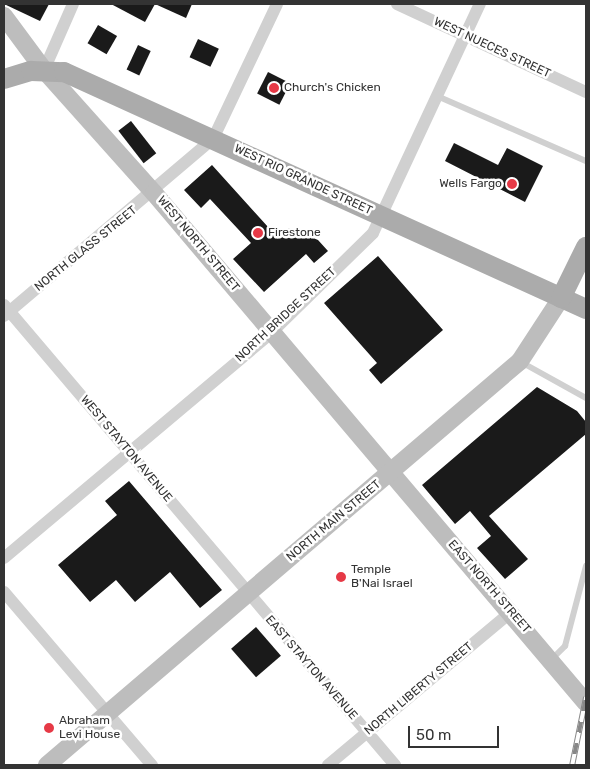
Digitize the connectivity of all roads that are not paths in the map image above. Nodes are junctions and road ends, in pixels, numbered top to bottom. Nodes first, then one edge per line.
1 (73, 4) edge
2 (276, 4) edge
3 (397, 4) edge
4 (480, 4) edge
5 (4, 16) edge
6 (466, 35) junction
7 (44, 70) junction
8 (4, 78) edge
9 (586, 92) edge
10 (437, 96) junction
11 (213, 139) junction
12 (586, 161) edge
13 (154, 193) junction
14 (382, 216) junction
15 (586, 248) edge
16 (561, 298) junction
17 (586, 309) edge
18 (6, 311) edge
19 (272, 332) junction
20 (520, 361) junction
21 (586, 398) edge
22 (130, 454) junction
23 (390, 473) junction
24 (4, 558) edge
25 (586, 566) edge
26 (4, 592) edge
27 (247, 594) junction
28 (511, 612) junction
29 (551, 660) junction
30 (586, 702) edge
31 (107, 714) junction
32 (367, 732) junction
33 (47, 765) edge
34 (152, 765) edge
35 (328, 765) edge
36 (395, 765) edge

1 - 7 street
2 - 11 street, NORTH GLASS STREET
3 - 6 street, WEST NUECES STREET
4 - 6 street, NORTH BRIDGE STREET
5 - 7 street, WEST NORTH STREET
6 - 9 street, WEST NUECES STREET
6 - 10 street, NORTH BRIDGE STREET
7 - 8 main road
7 - 11 main road, WEST RIO GRANDE STREET
7 - 13 street, WEST NORTH STREET
10 - 12 lane
10 - 14 street, NORTH BRIDGE STREET
11 - 13 street, NORTH GLASS STREET
11 - 14 main road, WEST RIO GRANDE STREET
13 - 18 street, NORTH GLASS STREET
13 - 19 street, WEST NORTH STREET
14 - 16 main road, WEST RIO GRANDE STREET
14 - 19 street, NORTH BRIDGE STREET
15 - 16 main road, NORTH MAIN STREET
16 - 17 main road, WEST RIO GRANDE STREET
16 - 20 street, NORTH MAIN STREET
18 - 22 street, WEST STAYTON AVENUE
19 - 22 street, NORTH BRIDGE STREET
19 - 23 street, WEST NORTH STREET
20 - 21 lane
20 - 23 street, NORTH MAIN STREET
22 - 24 street, NORTH BRIDGE STREET
22 - 27 street, WEST STAYTON AVENUE
23 - 27 street, NORTH MAIN STREET
23 - 28 street, EAST NORTH STREET
25 - 29 lane
26 - 31 street
27 - 31 street, NORTH MAIN STREET
27 - 32 street, EAST STAYTON AVENUE
28 - 29 street, EAST NORTH STREET
28 - 32 street, NORTH LIBERTY STREET
29 - 30 street, EAST NORTH STREET
31 - 33 street, NORTH MAIN STREET
31 - 34 street
32 - 35 street, NORTH LIBERTY STREET
32 - 36 street, EAST STAYTON AVENUE

